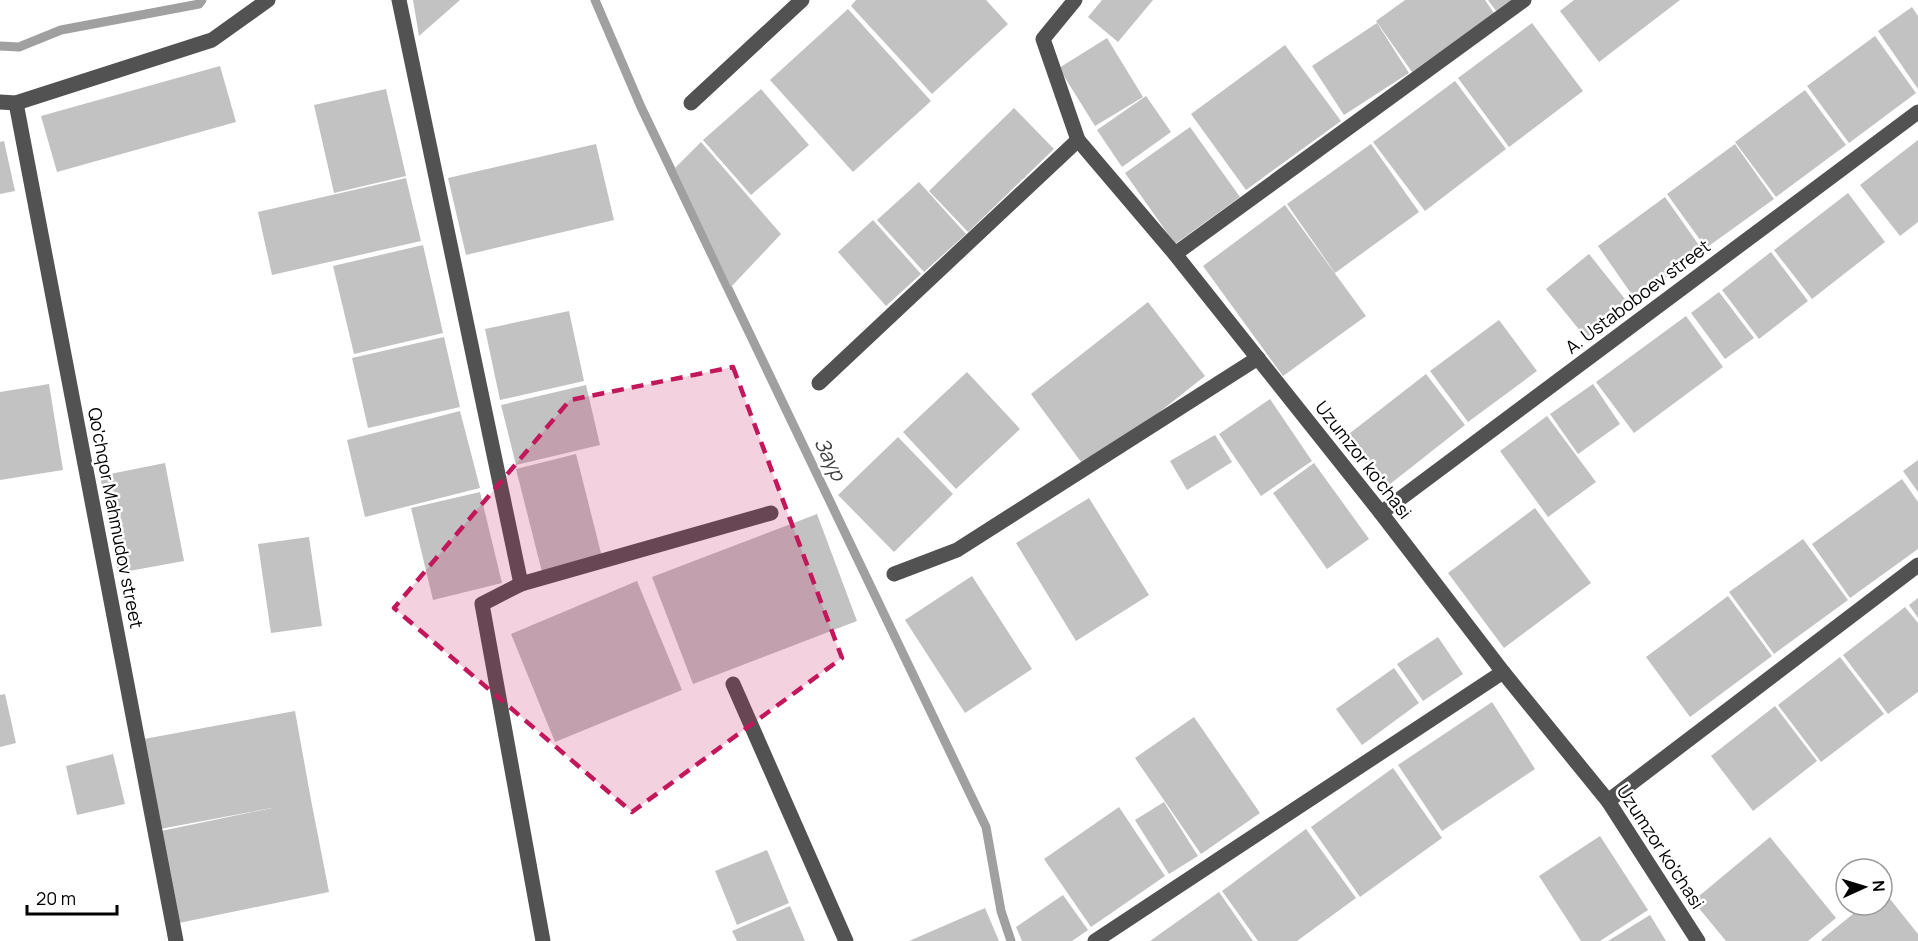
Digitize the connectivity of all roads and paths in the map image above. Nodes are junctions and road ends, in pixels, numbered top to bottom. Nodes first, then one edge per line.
1 (267, 0) edge
2 (399, 0) edge
3 (802, 0) edge
4 (1076, 0) edge
5 (1524, 0) edge
6 (0, 102) edge
7 (16, 103) junction
8 (691, 103) dead end
9 (1918, 112) edge
10 (1078, 140) junction
11 (1175, 254) junction
12 (1258, 358) junction
13 (819, 383) dead end
14 (771, 513) dead end
15 (1381, 513) junction
16 (1918, 565) edge
17 (894, 574) dead end
18 (521, 584) junction
19 (1503, 672) junction
20 (733, 684) dead end
21 (1608, 801) junction
22 (176, 941) edge
23 (543, 941) edge
24 (846, 941) edge
25 (1095, 941) edge
26 (1698, 941) edge

1 - 7 street
2 - 18 street
3 - 8 street
4 - 10 street, Uzumzor ko'chasi
5 - 11 street
6 - 7 street
7 - 22 street, Qo'chqor Mahmudov street
9 - 15 street, A. Ustaboboev street
10 - 11 street, Uzumzor ko'chasi
10 - 13 street
11 - 12 street, Uzumzor ko'chasi
12 - 15 street, Uzumzor ko'chasi
12 - 17 street
14 - 18 street
15 - 19 street, Uzumzor ko'chasi
16 - 21 street
18 - 23 street
19 - 21 street, Uzumzor ko'chasi
19 - 25 street
20 - 24 street
21 - 26 street, Uzumzor ko'chasi

